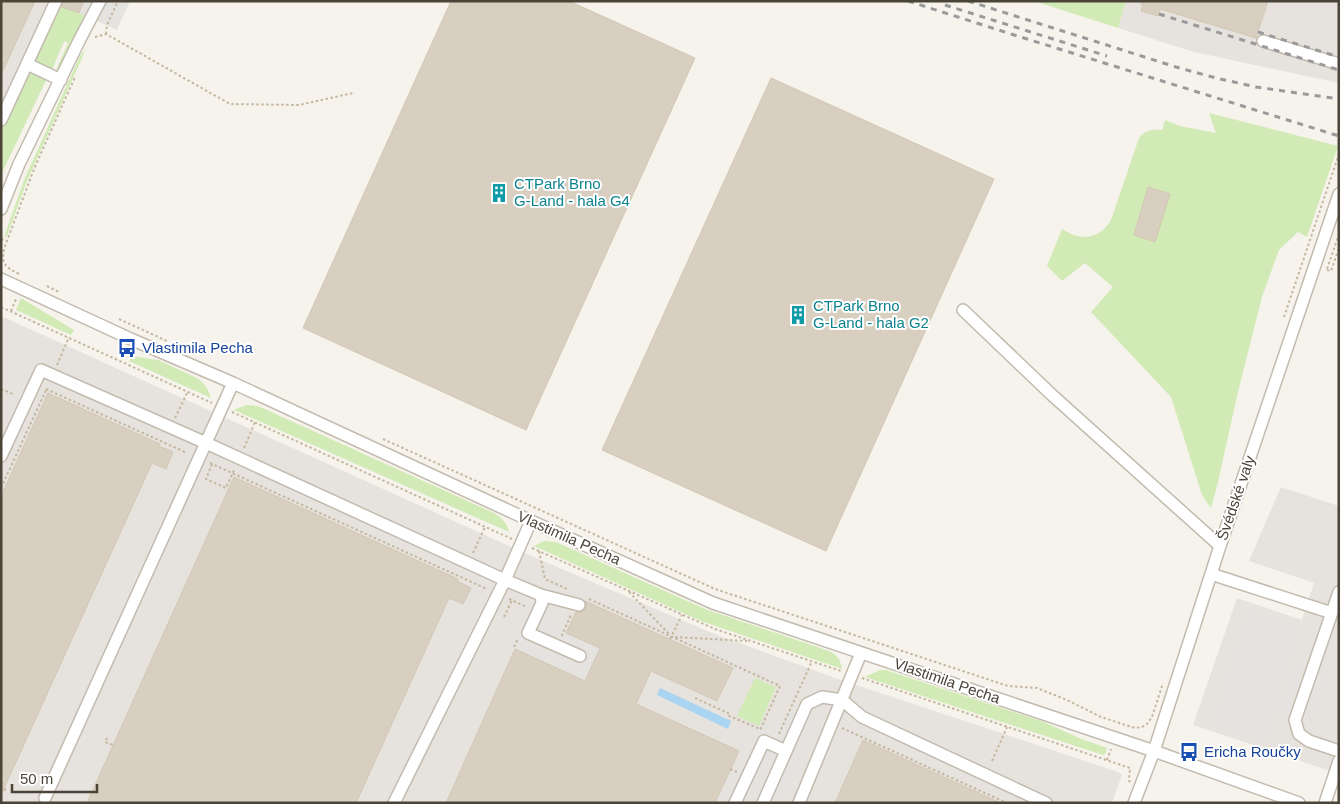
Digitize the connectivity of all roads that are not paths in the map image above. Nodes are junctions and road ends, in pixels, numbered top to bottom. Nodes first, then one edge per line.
1 (56, 1) edge
2 (100, 1) edge
3 (1263, 41) dead end
4 (27, 64) junction
5 (1339, 64) edge
6 (61, 80) junction
7 (1, 120) edge
8 (1339, 194) edge
9 (1, 209) edge
10 (1, 279) edge
11 (962, 310) dead end
12 (233, 383) junction
13 (206, 443) junction
14 (1, 456) edge
15 (531, 520) junction
16 (1220, 546) junction
17 (1211, 574) junction
18 (506, 580) junction
19 (1339, 592) edge
20 (541, 595) junction
21 (581, 603) road end
22 (1332, 613) junction
23 (861, 652) junction
24 (580, 656) dead end
25 (842, 700) junction
26 (786, 751) junction
27 (1154, 751) junction
28 (1339, 752) edge
29 (1339, 761) edge
30 (45, 798) dead end
31 (394, 803) edge
32 (735, 803) edge
33 (763, 803) edge
34 (799, 803) edge
35 (1046, 803) edge
36 (1134, 803) edge
37 (1299, 803) edge
38 (1325, 803) edge

1 - 4 street
2 - 6 street
3 - 5 street
4 - 6 street
4 - 7 street
6 - 9 street
8 - 16 street, Švédské valy
10 - 12 street, Vlastimila Pecha
11 - 16 street
12 - 13 street
12 - 15 street, Vlastimila Pecha
13 - 14 street
13 - 18 street
13 - 30 street
15 - 18 street
15 - 23 street, Vlastimila Pecha
16 - 17 street, Švédské valy
17 - 22 street
17 - 27 street, Švédské valy
18 - 20 street
18 - 31 street
19 - 22 street
20 - 21 street
20 - 24 street
22 - 28 street
23 - 25 street
23 - 27 street, Vlastimila Pecha
25 - 26 street
25 - 34 street
25 - 35 street
26 - 32 street
26 - 33 street
27 - 36 street, Švédské valy
27 - 37 street
29 - 38 street

